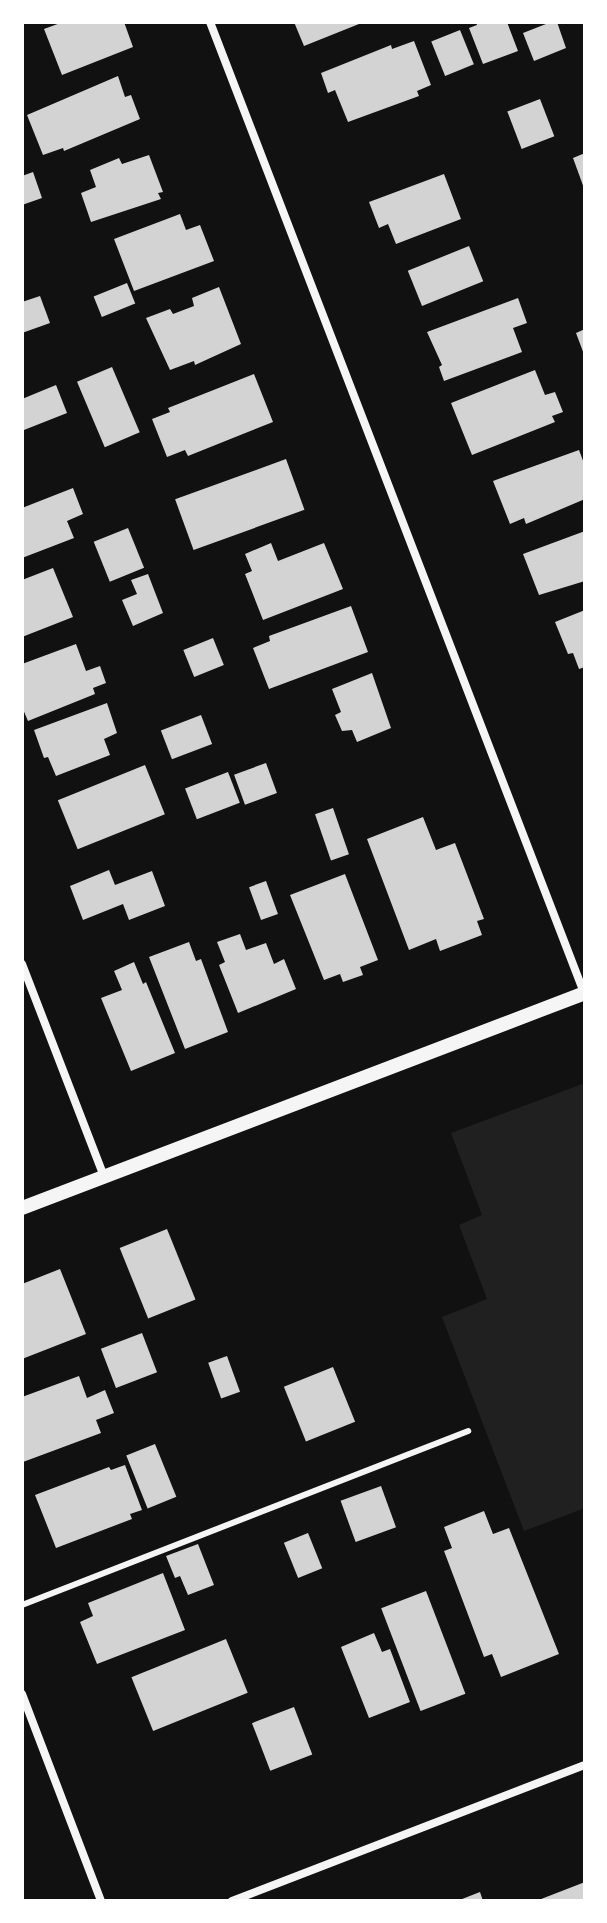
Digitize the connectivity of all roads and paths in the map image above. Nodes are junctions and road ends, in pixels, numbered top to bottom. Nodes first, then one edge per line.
1 (210, 22) edge
2 (22, 964) edge
3 (585, 993) edge
4 (104, 1177) junction
5 (22, 1208) edge
6 (468, 1431) dead end
7 (22, 1605) edge
8 (22, 1694) edge
9 (585, 1765) edge
10 (101, 1901) edge
11 (232, 1901) edge

1 - 3 street
2 - 4 street
3 - 4 street
4 - 5 street
6 - 7 lane
8 - 10 street
9 - 11 street

